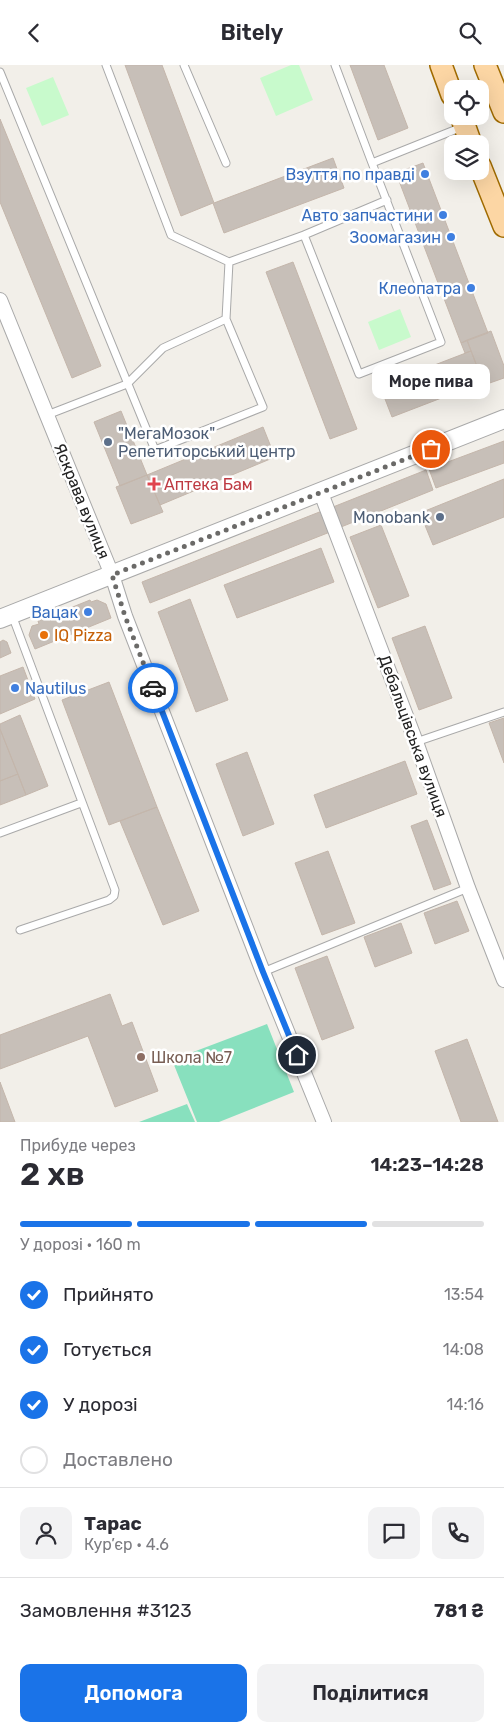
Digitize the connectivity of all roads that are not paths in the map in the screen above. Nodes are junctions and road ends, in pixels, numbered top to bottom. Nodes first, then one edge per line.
1 (106, 65) edge
2 (184, 65) edge
3 (336, 65) edge
4 (441, 65) edge
5 (485, 65) edge
6 (0, 72) edge
7 (446, 80) edge
8 (504, 112) edge
9 (465, 129) edge
10 (226, 163) dead end
11 (372, 163) junction
12 (486, 180) edge
13 (387, 200) junction
14 (504, 226) edge
15 (304, 235) junction
16 (229, 262) junction
17 (0, 299) edge
18 (226, 319) junction
19 (127, 384) junction
20 (47, 415) junction
21 (504, 419) edge
22 (321, 493) junction
23 (112, 575) junction
24 (6, 617) edge
25 (504, 712) edge
26 (416, 742) junction
27 (81, 803) junction
28 (0, 833) edge
29 (468, 888) junction
30 (20, 930) dead end
31 (263, 972) junction
32 (504, 980) edge
33 (324, 1122) edge

1 - 16 lane
2 - 10 lane
3 - 11 lane
4 - 7 main road
5 - 8 main road
6 - 19 lane
9 - 11 lane
11 - 13 lane
12 - 14 main road
13 - 15 lane
13 - 15 lane
15 - 16 lane
16 - 18 lane
17 - 20 street, Яскрава вулиця
18 - 19 lane
18 - 19 lane
19 - 20 lane
20 - 23 street, Яскрава вулиця
21 - 22 street
22 - 23 street
22 - 26 street, Дебальцівська вулиця
23 - 24 street
23 - 31 street, Яскрава вулиця
24 - 27 lane
25 - 26 lane
26 - 29 street, Дебальцівська вулиця
27 - 28 lane
27 - 30 lane
29 - 31 lane
29 - 32 street, Дебальцівська вулиця
31 - 33 street, Яскрава вулиця

